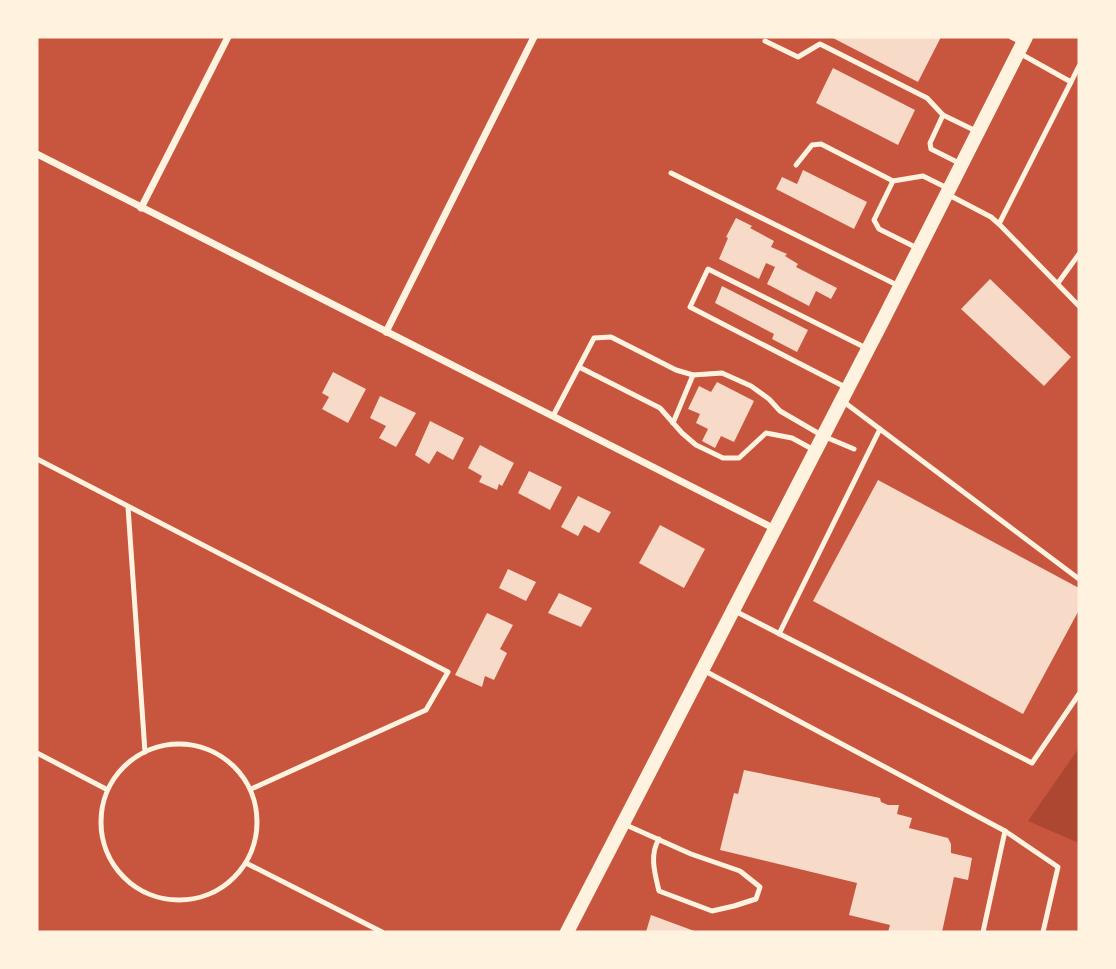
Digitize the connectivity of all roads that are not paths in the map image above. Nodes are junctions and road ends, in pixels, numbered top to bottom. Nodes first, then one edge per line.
1 (228, 37) edge
2 (534, 37) edge
3 (765, 41) dead end
4 (1019, 42) edge
5 (1079, 66) edge
6 (1071, 82) junction
7 (943, 115) junction
8 (978, 132) junction
9 (37, 155) edge
10 (796, 164) dead end
11 (962, 164) junction
12 (671, 173) dead end
13 (893, 181) junction
14 (948, 192) junction
15 (141, 208) junction
16 (999, 224) junction
17 (919, 249) junction
18 (1079, 254) edge
19 (1058, 283) junction
20 (900, 287) junction
21 (1079, 306) edge
22 (386, 332) junction
23 (868, 348) junction
24 (579, 367) junction
25 (693, 375) junction
26 (845, 395) junction
27 (553, 416) junction
28 (673, 423) junction
29 (880, 429) junction
30 (823, 436) junction
31 (854, 449) dead end
32 (816, 451) junction
33 (37, 459) edge
34 (128, 506) junction
35 (775, 529) junction
36 (1079, 579) edge
37 (733, 610) junction
38 (779, 634) junction
39 (703, 670) junction
40 (1079, 694) edge
41 (145, 752) junction
42 (37, 753) edge
43 (106, 789) junction
44 (251, 789) junction
45 (623, 823) junction
46 (1005, 831) junction
47 (659, 839) junction
48 (246, 863) junction
49 (382, 932) edge
50 (567, 932) edge
51 (983, 932) edge
52 (1043, 932) edge

1 - 15 street
2 - 22 street
3 - 7 lane
4 - 6 lane
4 - 8 main road
5 - 6 lane
6 - 16 lane
7 - 8 lane
7 - 11 lane
8 - 11 main road
9 - 15 street
10 - 13 lane
11 - 14 main road
12 - 20 lane
13 - 14 lane
13 - 17 lane
14 - 16 lane
14 - 17 main road
15 - 22 street
16 - 19 lane
17 - 20 main road
18 - 19 lane
19 - 21 lane
20 - 23 main road
22 - 27 street
23 - 26 main road
23 - 26 lane
24 - 25 lane
24 - 27 lane
24 - 28 lane
25 - 28 lane
25 - 30 lane
26 - 29 lane
26 - 30 main road
27 - 35 street
28 - 32 lane
29 - 36 lane
29 - 38 lane
30 - 31 lane
30 - 32 main road
32 - 35 main road
33 - 34 lane
34 - 41 lane
34 - 44 lane
35 - 37 main road
37 - 38 lane
37 - 39 main road
38 - 40 lane
39 - 45 main road
39 - 46 lane
41 - 43 lane
41 - 44 lane
42 - 43 lane
43 - 48 lane
44 - 48 lane
45 - 47 lane
45 - 50 main road
46 - 51 lane
46 - 52 lane
47 - 47 lane
48 - 49 lane

